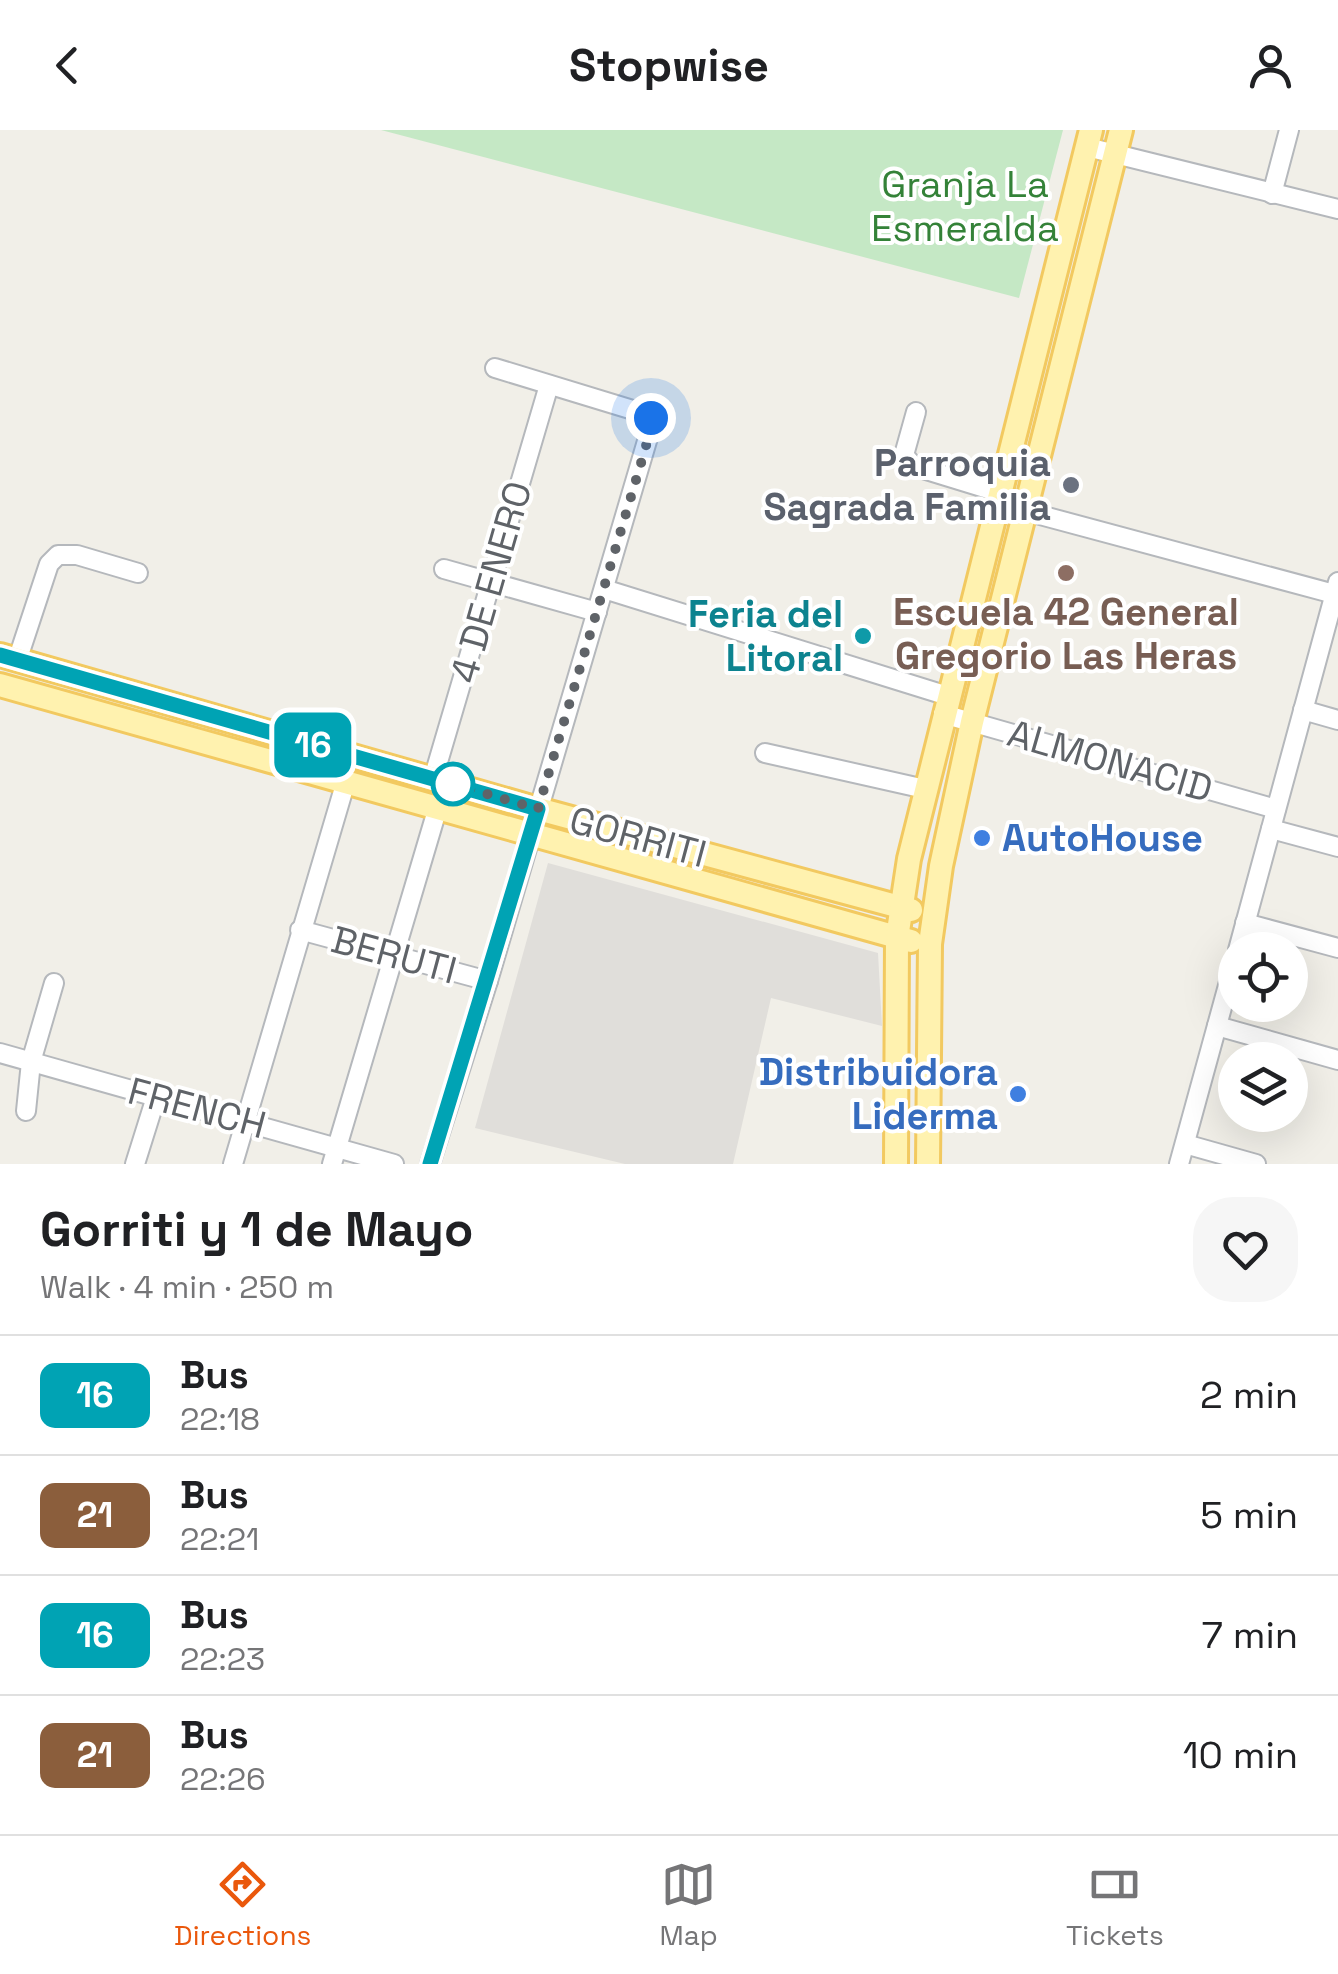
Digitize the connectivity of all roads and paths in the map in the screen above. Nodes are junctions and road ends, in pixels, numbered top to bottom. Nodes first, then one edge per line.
1 (1121, 130) edge
2 (1289, 130) edge
3 (1089, 139) edge
4 (1115, 155) junction
5 (1272, 194) junction
6 (1338, 209) edge
7 (495, 368) dead end
8 (549, 385) junction
9 (916, 412) dead end
10 (1001, 493) junction
11 (1025, 511) junction
12 (444, 569) dead end
13 (138, 573) dead end
14 (491, 581) junction
15 (604, 590) junction
16 (1337, 590) edge
17 (597, 612) junction
18 (8, 658) edge
19 (2, 692) edge
20 (946, 705) junction
21 (1303, 710) junction
22 (1338, 720) edge
23 (972, 722) junction
24 (765, 753) dead end
25 (432, 778) junction
26 (346, 780) junction
27 (925, 790) junction
28 (438, 807) junction
29 (1276, 808) junction
30 (538, 809) junction
31 (1271, 829) junction
32 (530, 835) junction
33 (1338, 847) edge
34 (900, 909) junction
35 (932, 912) junction
36 (1245, 923) junction
37 (300, 930) junction
38 (1243, 932) edge
39 (898, 938) junction
40 (930, 944) junction
41 (1338, 948) edge
42 (394, 956) junction
43 (488, 981) junction
44 (54, 983) dead end
45 (1218, 1022) edge
46 (1217, 1026) junction
47 (0, 1053) edge
48 (1338, 1060) edge
49 (31, 1062) junction
50 (156, 1097) junction
51 (26, 1110) dead end
52 (246, 1120) junction
53 (1185, 1144) junction
54 (334, 1155) edge
55 (135, 1164) edge
56 (233, 1164) edge
57 (394, 1164) edge
58 (430, 1164) edge
59 (896, 1164) edge
60 (928, 1164) edge
61 (1179, 1164) edge
62 (1256, 1164) edge

1 - 4 main road
2 - 5 street
3 - 4 street
3 - 10 main road
4 - 5 street
4 - 11 main road
5 - 6 street
7 - 8 street
8 - 14 street, 4 DE ENERO
8 - 15 street
9 - 10 street
10 - 20 main road
11 - 16 street
11 - 23 main road
12 - 14 street
13 - 18 street
14 - 17 street
14 - 25 street, 4 DE ENERO
15 - 17 street
15 - 20 street, ALMONACID
16 - 21 street
17 - 30 street
18 - 25 main road, GORRITI
19 - 26 main road, GORRITI
20 - 23 street, ALMONACID
20 - 27 main road
21 - 22 street
21 - 29 street
23 - 29 street, ALMONACID
23 - 35 main road
24 - 27 street
25 - 30 main road, GORRITI
26 - 28 main road, GORRITI
26 - 37 street
27 - 34 main road
28 - 32 main road, GORRITI
28 - 42 street
29 - 31 street
30 - 32 street
30 - 34 main road, GORRITI
31 - 33 street
31 - 36 street
32 - 39 main road, GORRITI
32 - 43 street
34 - 35 main road, GORRITI
34 - 39 main road
35 - 40 main road
36 - 38 street
36 - 41 street
37 - 42 street, BERUTI
37 - 52 street
39 - 40 main road, GORRITI
39 - 59 main road
40 - 60 main road
42 - 43 street, BERUTI
42 - 54 street
43 - 58 street
44 - 49 street
45 - 46 street
46 - 48 street
46 - 53 street
47 - 49 street, FRENCH
49 - 50 street, FRENCH
49 - 51 street
50 - 52 street, FRENCH
50 - 55 street
52 - 54 street, FRENCH
52 - 56 street
53 - 61 street
53 - 62 street
54 - 57 street, FRENCH

